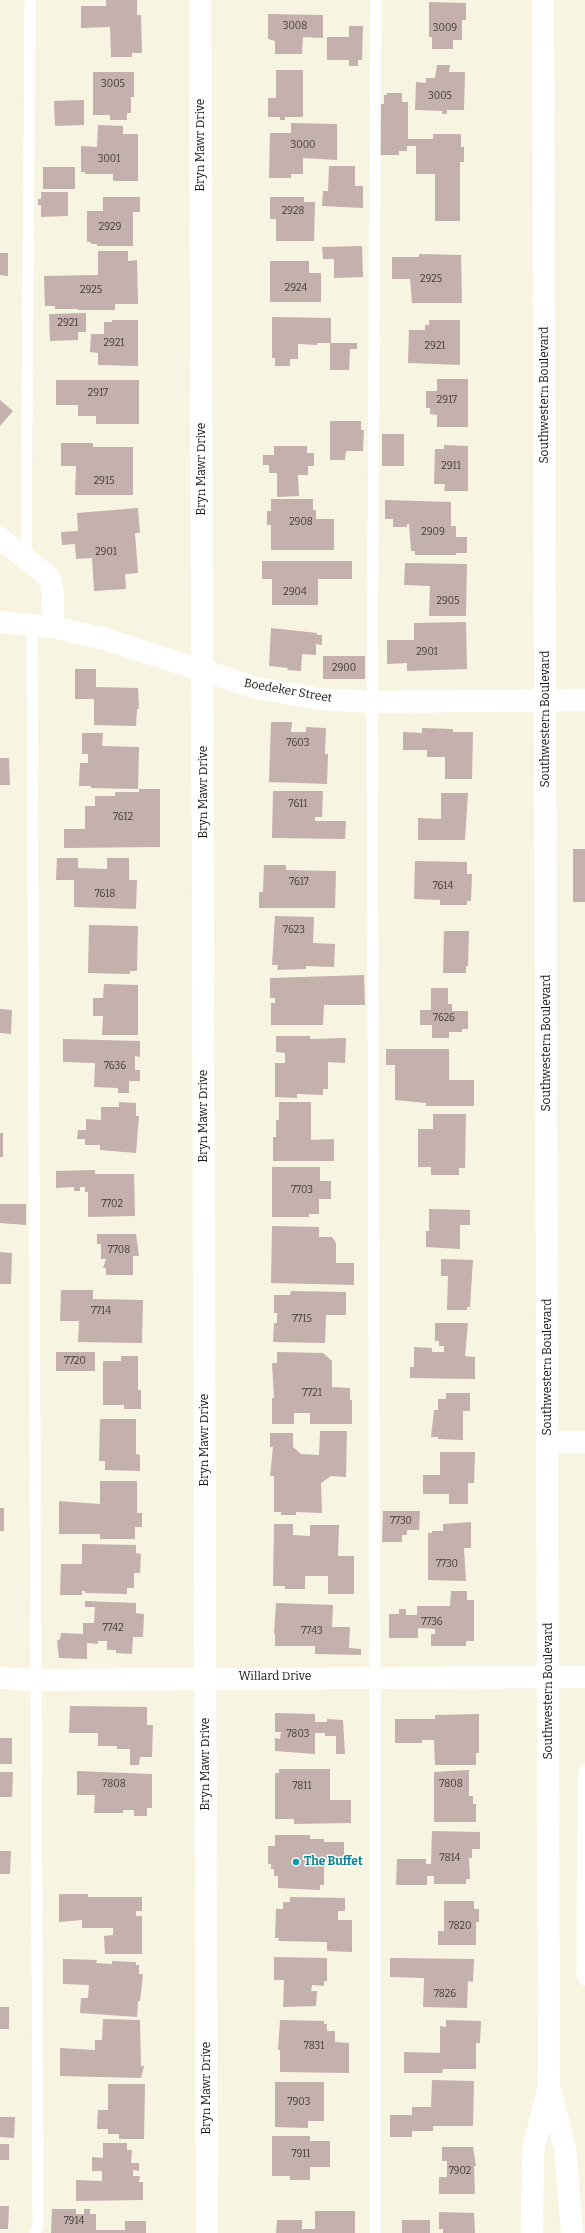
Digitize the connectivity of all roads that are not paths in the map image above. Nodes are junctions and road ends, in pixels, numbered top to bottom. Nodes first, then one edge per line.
1 (30, 0) edge
2 (200, 0) edge
3 (376, 0) edge
4 (543, 0) edge
5 (0, 538) edge
6 (26, 559) junction
7 (0, 622) edge
8 (43, 626) junction
9 (203, 672) junction
10 (585, 700) edge
11 (372, 702) junction
12 (546, 702) junction
13 (548, 1442) junction
14 (585, 1442) edge
15 (375, 1677) junction
16 (585, 1677) edge
17 (0, 1678) edge
18 (206, 1678) junction
19 (549, 1678) junction
20 (36, 1680) junction
21 (585, 1770) edge
22 (585, 1980) edge
23 (549, 2086) junction
24 (35, 2233) edge
25 (207, 2233) edge
26 (374, 2233) edge
27 (532, 2233) edge
28 (572, 2233) edge

1 - 6 lane
2 - 9 street, Bryn Mawr Drive
3 - 11 lane
4 - 12 street, Southwestern Boulevard
5 - 6 street
6 - 8 street
7 - 8 street, Boedeker Street
8 - 9 street, Boedeker Street
8 - 20 lane
9 - 11 street, Boedeker Street
9 - 18 street, Bryn Mawr Drive
10 - 12 street, Boedeker Street
11 - 12 street, Boedeker Street
11 - 15 lane
12 - 13 street, Southwestern Boulevard
13 - 14 street
13 - 19 street, Southwestern Boulevard
15 - 18 street, Willard Drive
15 - 19 street, Willard Drive
15 - 26 lane
16 - 19 street, Willard Drive
17 - 20 street, Willard Drive
18 - 20 street, Willard Drive
18 - 25 street, Bryn Mawr Drive
19 - 23 street, Southwestern Boulevard
20 - 24 lane
21 - 22 lane
23 - 27 street, Southwestern Boulevard
23 - 28 street, Southwestern Boulevard

